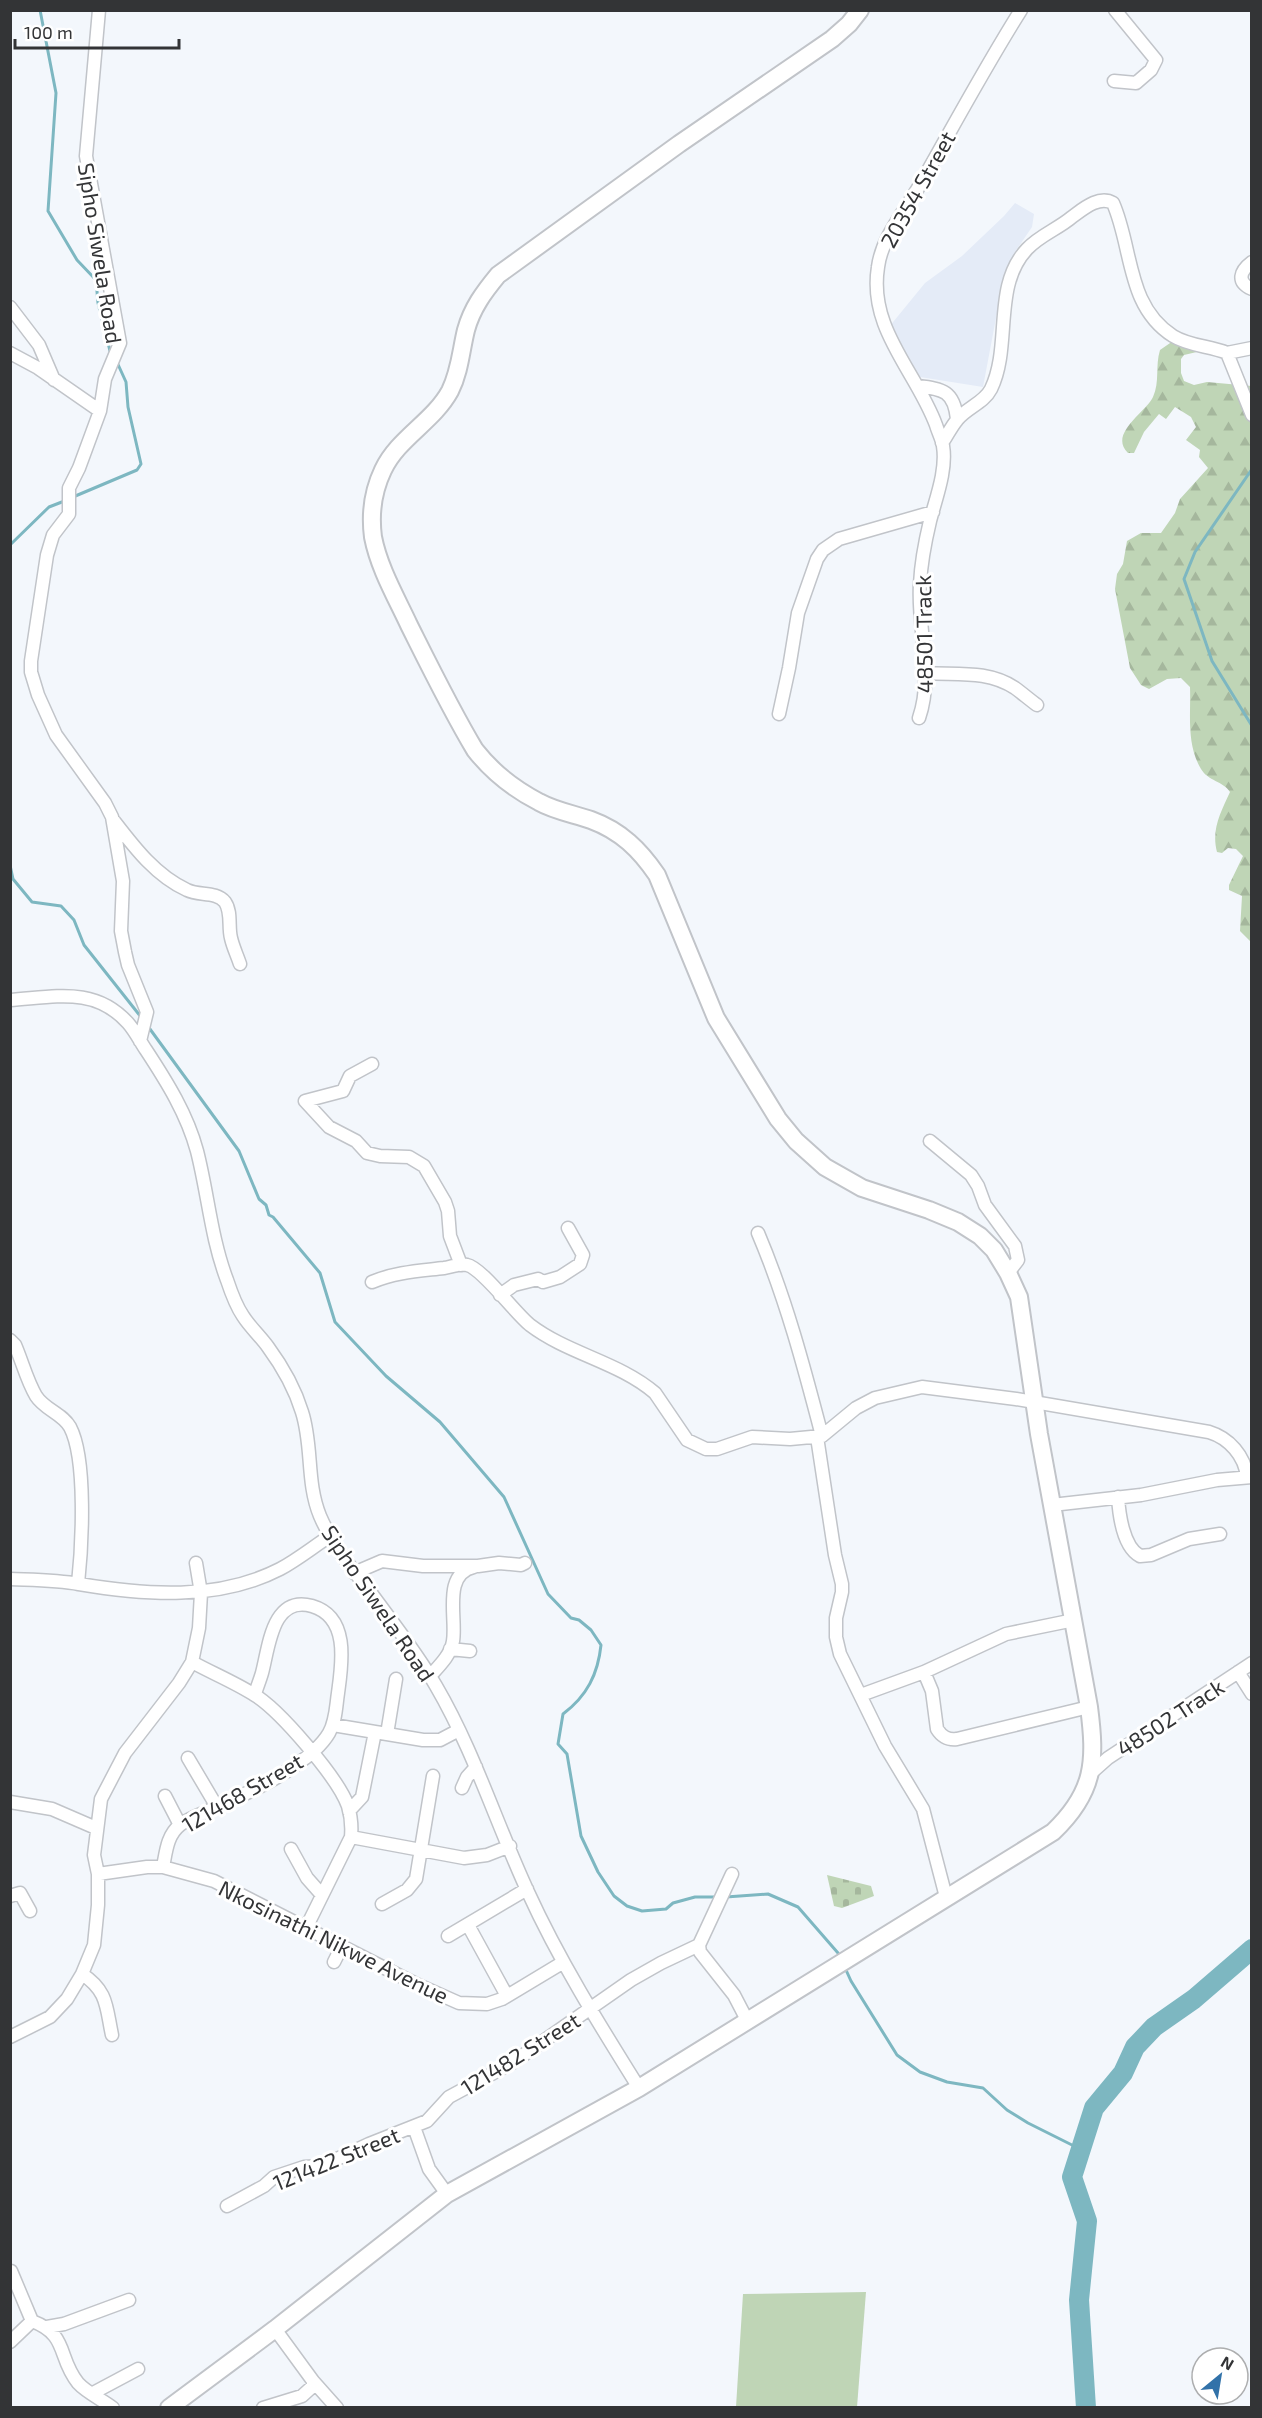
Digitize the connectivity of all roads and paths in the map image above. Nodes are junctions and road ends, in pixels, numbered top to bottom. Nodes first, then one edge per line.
1 (99, 10) edge
2 (860, 10) edge
3 (1021, 10) edge
4 (1115, 10) edge
5 (1114, 81) dead end
6 (1251, 262) edge
7 (1251, 290) edge
8 (10, 307) edge
9 (1251, 348) edge
10 (10, 353) edge
11 (1227, 353) junction
12 (54, 380) junction
13 (918, 386) junction
14 (100, 411) junction
15 (1251, 415) edge
16 (957, 419) junction
17 (942, 443) junction
18 (933, 512) junction
19 (927, 673) junction
20 (1037, 705) dead end
21 (779, 714) dead end
22 (919, 718) dead end
23 (112, 817) junction
24 (240, 964) dead end
25 (10, 1000) edge
26 (141, 1036) junction
27 (372, 1064) dead end
28 (930, 1142) dead end
29 (568, 1228) dead end
30 (758, 1233) dead end
31 (461, 1265) junction
32 (1008, 1273) junction
33 (372, 1282) dead end
34 (500, 1295) junction
35 (10, 1340) edge
36 (1035, 1402) junction
37 (820, 1436) junction
38 (1249, 1477) edge
39 (1118, 1497) junction
40 (1052, 1505) junction
41 (1220, 1534) dead end
42 (330, 1536) junction
43 (196, 1563) dead end
44 (525, 1563) dead end
45 (478, 1566) junction
46 (354, 1573) junction
47 (10, 1579) edge
48 (78, 1584) junction
49 (201, 1593) junction
50 (1074, 1620) junction
51 (450, 1649) junction
52 (470, 1652) dead end
53 (192, 1662) junction
54 (1251, 1663) edge
55 (924, 1672) junction
56 (1238, 1672) junction
57 (430, 1676) junction
58 (396, 1679) dead end
59 (255, 1694) junction
60 (1251, 1694) edge
61 (861, 1695) junction
62 (1089, 1707) junction
63 (333, 1725) junction
64 (459, 1730) junction
65 (381, 1733) junction
66 (311, 1751) junction
67 (188, 1758) dead end
68 (476, 1767) junction
69 (1090, 1774) junction
70 (434, 1776) dead end
71 (462, 1788) dead end
72 (165, 1796) dead end
73 (10, 1802) edge
74 (218, 1807) junction
75 (349, 1812) junction
76 (180, 1825) junction
77 (96, 1828) junction
78 (351, 1837) junction
79 (510, 1846) junction
80 (291, 1849) dead end
81 (420, 1851) junction
82 (163, 1867) junction
83 (98, 1874) junction
84 (732, 1874) dead end
85 (527, 1889) junction
86 (322, 1894) junction
87 (10, 1896) edge
88 (946, 1897) junction
89 (382, 1904) dead end
90 (30, 1911) dead end
91 (468, 1926) junction
92 (306, 1928) junction
93 (448, 1936) dead end
94 (699, 1945) junction
95 (342, 1946) junction
96 (334, 1962) dead end
97 (562, 1963) junction
98 (82, 1974) junction
99 (507, 1996) junction
100 (590, 2007) junction
101 (747, 2020) junction
102 (112, 2035) dead end
103 (10, 2037) edge
104 (639, 2088) junction
105 (414, 2127) junction
106 (447, 2194) junction
107 (227, 2206) dead end
108 (11, 2271) edge
109 (129, 2300) dead end
110 (32, 2321) junction
111 (47, 2327) junction
112 (275, 2329) junction
113 (10, 2342) edge
114 (138, 2369) dead end
115 (313, 2381) junction
116 (93, 2393) junction
117 (113, 2408) edge
118 (169, 2408) edge
119 (263, 2408) edge
120 (337, 2408) edge

1 - 14 street, Sipho Siwela Road
2 - 32 street
3 - 13 street, 20354 Street
4 - 5 street
6 - 7 street
8 - 12 street
9 - 11 street
10 - 12 street
11 - 15 street
11 - 16 street
12 - 14 street
13 - 16 street
13 - 17 street, 20354 Street
14 - 23 street, Sipho Siwela Road
16 - 17 street
17 - 18 street, 48501 Track
18 - 19 street, 48501 Track
18 - 21 street
19 - 20 street
19 - 22 street, 48501 Track
23 - 24 street
23 - 26 street, Sipho Siwela Road
25 - 26 street
26 - 42 street, Sipho Siwela Road
27 - 31 street
28 - 32 street
29 - 34 street
30 - 37 street
31 - 33 street
31 - 34 street
32 - 36 street
34 - 37 street
35 - 48 street
36 - 37 street
36 - 38 street
36 - 40 street
37 - 61 street
38 - 39 street
39 - 40 street
39 - 41 street
40 - 50 street
42 - 46 street, Sipho Siwela Road
42 - 49 street
43 - 49 street
44 - 45 street
45 - 46 street
45 - 51 street
46 - 57 street, Sipho Siwela Road
47 - 48 street
48 - 49 street
49 - 53 street
50 - 55 street
50 - 62 street
51 - 52 street
51 - 57 street
53 - 59 street
53 - 77 street
54 - 56 street, 48502 Track
55 - 61 street
55 - 62 street
56 - 60 street
56 - 69 street, 48502 Track
57 - 64 street, Sipho Siwela Road
58 - 65 street
59 - 63 street
59 - 66 street
61 - 88 street
62 - 69 street
63 - 65 street
63 - 66 street, 121468 Street
64 - 65 street
64 - 68 street, Sipho Siwela Road
65 - 75 street
66 - 74 street, 121468 Street
66 - 75 street
67 - 74 street
68 - 71 street
68 - 79 street, Sipho Siwela Road
69 - 88 street
70 - 81 street
72 - 76 street
73 - 77 street
74 - 76 street, 121468 Street
75 - 78 street
76 - 82 street, 121468 Street
77 - 83 street
78 - 81 street
78 - 86 street
79 - 81 street
79 - 85 street, Sipho Siwela Road
80 - 86 street
81 - 89 street
82 - 83 street, Nkosinathi Nikwe Avenue
82 - 92 street, Nkosinathi Nikwe Avenue
83 - 98 street
84 - 94 street
85 - 91 street
85 - 97 street, Sipho Siwela Road
86 - 92 street
87 - 90 street
88 - 101 street
91 - 93 street
91 - 99 street
92 - 95 street, Nkosinathi Nikwe Avenue
94 - 100 street, 121482 Street
94 - 101 street
95 - 96 street
95 - 99 street, Nkosinathi Nikwe Avenue
97 - 99 street, Nkosinathi Nikwe Avenue
97 - 100 street, Sipho Siwela Road
98 - 102 street
98 - 103 street
100 - 104 street, Sipho Siwela Road
100 - 105 street, 121482 Street
101 - 104 street
104 - 106 street
105 - 106 street
105 - 107 street, 121422 Street
106 - 112 street
108 - 110 street
109 - 111 street
110 - 111 street
110 - 113 street
111 - 116 street
112 - 115 street
112 - 118 street
114 - 116 street
115 - 119 street
115 - 120 street
116 - 117 street

